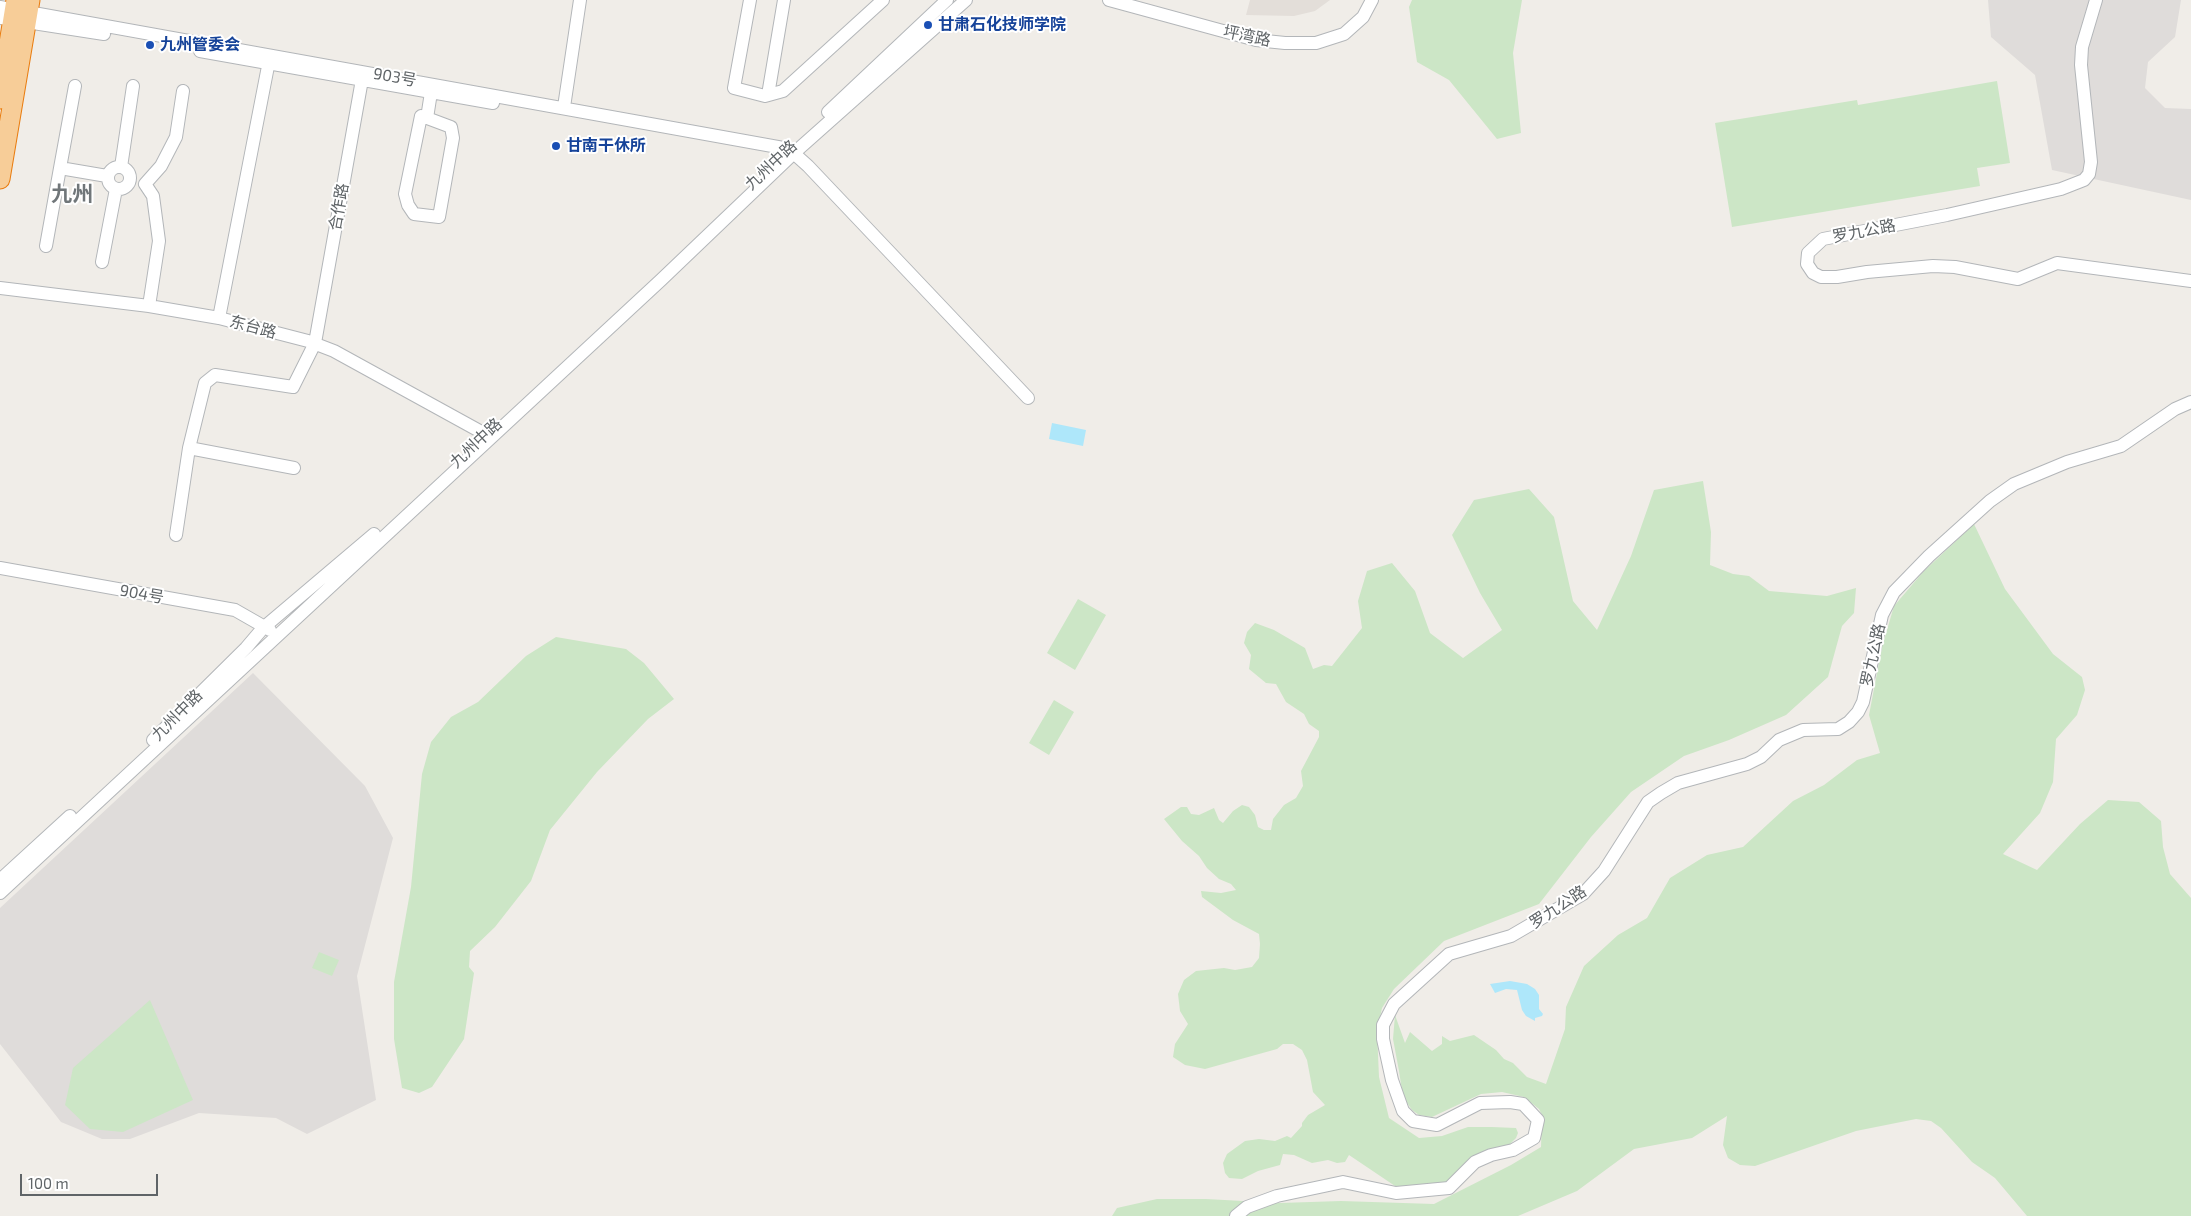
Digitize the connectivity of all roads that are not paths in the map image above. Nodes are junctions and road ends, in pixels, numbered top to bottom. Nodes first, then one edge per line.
1 (580, 0) edge
2 (750, 0) edge
3 (784, 0) edge
4 (883, 0) edge
5 (947, 0) edge
6 (966, 0) edge
7 (1109, 0) edge
8 (1372, 0) edge
9 (2096, 0) edge
10 (16, 11) edge
11 (270, 59) junction
12 (362, 75) junction
13 (75, 86) dead end
14 (133, 86) dead end
15 (432, 88) junction
16 (184, 91) dead end
17 (768, 95) junction
18 (0, 99) edge
19 (564, 107) junction
20 (427, 118) junction
21 (788, 154) junction
22 (121, 166) junction
23 (60, 168) junction
24 (107, 176) junction
25 (0, 179) edge
26 (130, 180) junction
27 (145, 184) junction
28 (116, 189) junction
29 (46, 246) dead end
30 (102, 262) dead end
31 (2191, 281) edge
32 (0, 288) edge
33 (149, 306) junction
34 (219, 318) junction
35 (315, 343) junction
36 (1028, 398) dead end
37 (2191, 402) edge
38 (485, 434) junction
39 (189, 448) junction
40 (294, 468) dead end
41 (176, 535) dead end
42 (0, 568) edge
43 (0, 576) edge
44 (261, 630) junction
45 (276, 637) junction
46 (0, 880) edge
47 (0, 893) edge
48 (1236, 1216) edge

1 - 19 street
2 - 17 street
3 - 17 street
4 - 17 street
5 - 21 street, 九州中路
6 - 21 street
7 - 8 street, 坪湾路
9 - 31 street, 罗九公路
10 - 11 street, 903号
10 - 18 highway
10 - 25 highway
11 - 12 street, 903号
11 - 34 street
12 - 15 street, 903号
12 - 35 street, 合作路
13 - 23 street
14 - 22 street
15 - 19 street, 903号
15 - 20 street
15 - 21 street
16 - 27 street
19 - 21 street, 903号
20 - 20 street
21 - 36 street
21 - 38 street, 九州中路
21 - 45 street
22 - 24 street
22 - 26 street
23 - 24 street
23 - 29 street
24 - 28 street
26 - 27 street
26 - 28 street
27 - 33 street
28 - 30 street
32 - 33 street, 东台路
33 - 34 street, 东台路
34 - 35 street, 东台路
35 - 38 street, 东台路
35 - 39 street, 合作路
37 - 48 street, 罗九公路
38 - 44 street, 九州中路
39 - 40 street
39 - 41 street
42 - 44 street, 904号
43 - 44 street
44 - 45 street, 904号
44 - 46 street, 九州中路
45 - 47 street

